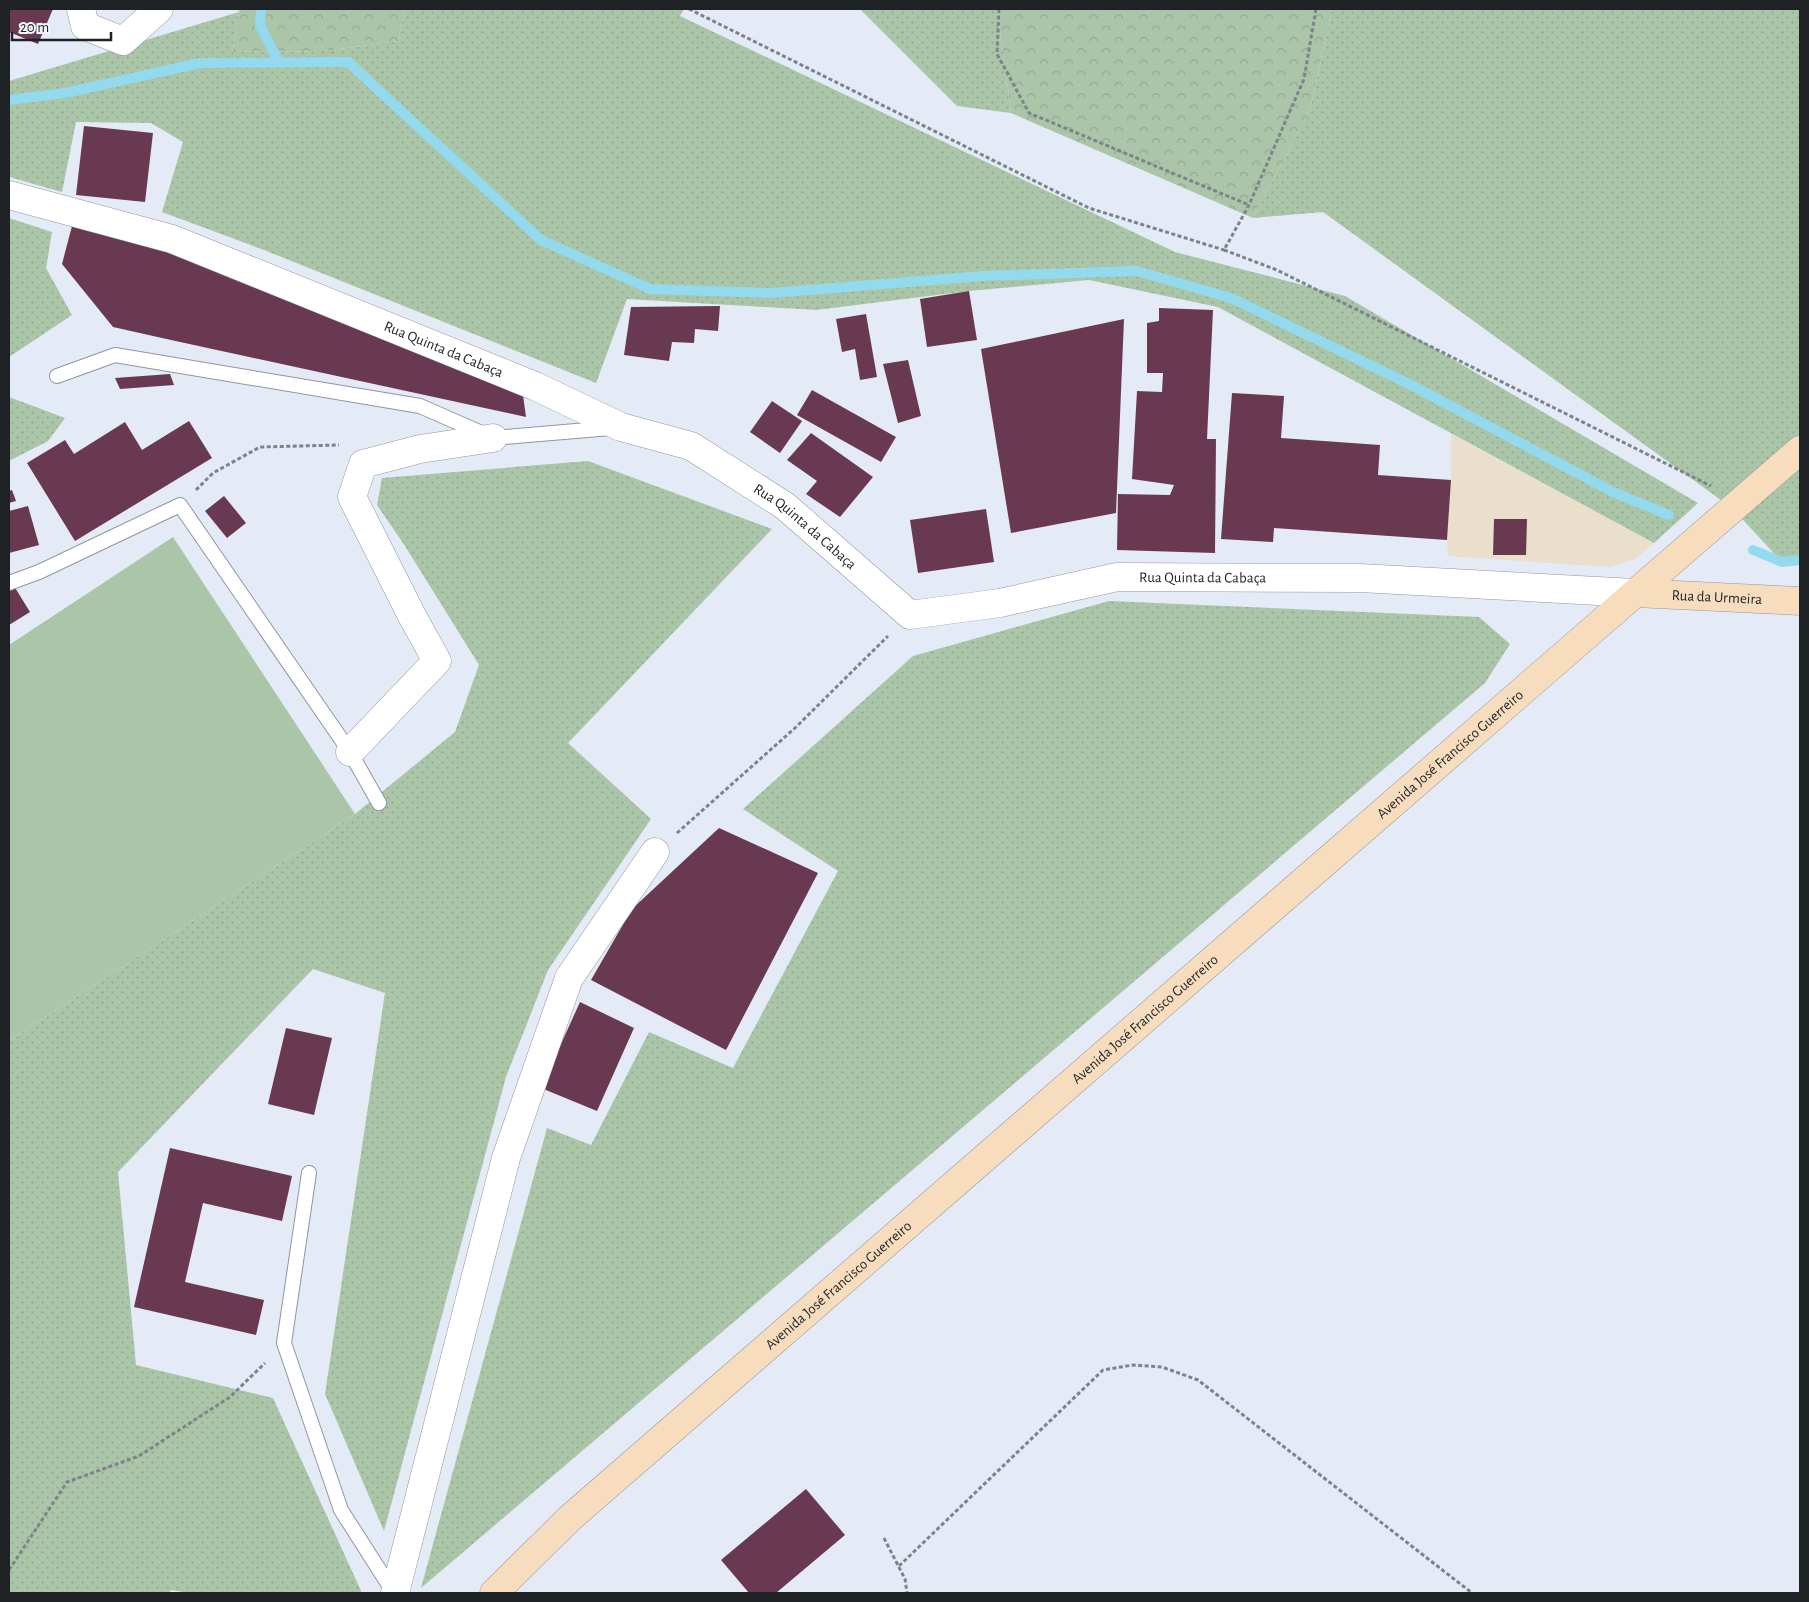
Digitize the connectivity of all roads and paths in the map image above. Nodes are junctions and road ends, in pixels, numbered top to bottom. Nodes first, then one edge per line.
1 (82, 9) edge
2 (159, 9) edge
3 (689, 9) edge
4 (999, 9) edge
5 (1316, 9) edge
6 (9, 195) edge
7 (1249, 205) junction
8 (1224, 250) junction
9 (57, 376) dead end
10 (622, 427) junction
11 (493, 438) junction
12 (345, 445) dead end
13 (1800, 450) edge
14 (1740, 501) junction
15 (180, 505) junction
16 (9, 583) edge
17 (1635, 593) junction
18 (1800, 601) edge
19 (910, 615) junction
20 (350, 752) junction
21 (379, 804) dead end
22 (656, 852) joint
23 (309, 1173) dead end
24 (284, 1343) junction
25 (884, 1538) dead end
26 (899, 1566) junction
27 (9, 1570) edge
28 (394, 1593) edge
29 (494, 1593) edge
30 (907, 1593) edge
31 (1472, 1593) edge

1 - 2 street
3 - 8 path
4 - 7 path
5 - 7 path
6 - 10 street, Rua Quinta da Cabaça
7 - 8 path
8 - 14 path
9 - 11 lane
10 - 11 lane
10 - 19 street, Rua Quinta da Cabaça
11 - 20 street
12 - 15 path
13 - 14 main road, Avenida José Francisco Guerreiro
14 - 17 main road, Avenida José Francisco Guerreiro
15 - 16 lane
15 - 20 lane
17 - 18 main road, Rua da Urmeira
17 - 19 street, Rua Quinta da Cabaça
17 - 29 main road, Avenida José Francisco Guerreiro
19 - 22 path
20 - 21 lane
22 - 28 street
23 - 24 lane
24 - 27 path
24 - 28 lane
25 - 26 path
26 - 30 path
26 - 31 path

